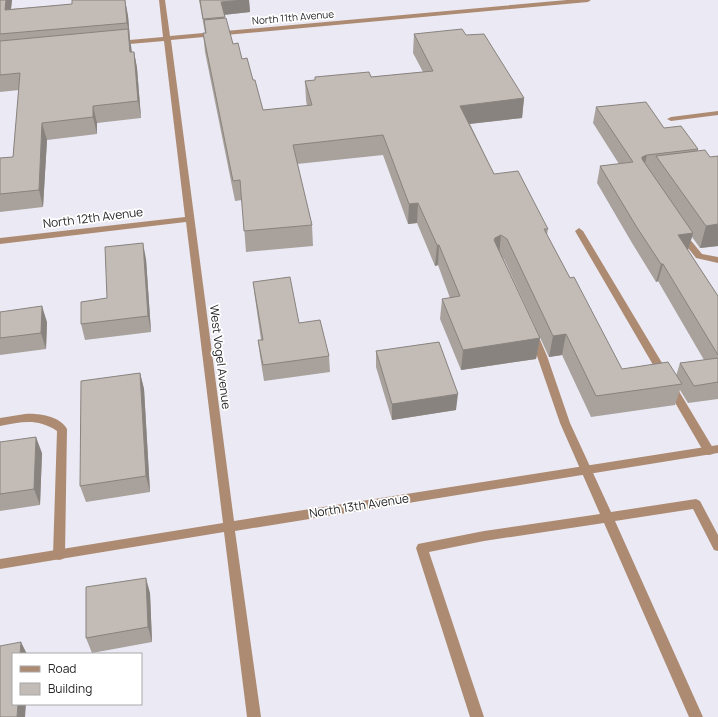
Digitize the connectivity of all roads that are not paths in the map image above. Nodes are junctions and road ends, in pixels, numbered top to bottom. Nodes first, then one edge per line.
1 (162, 0) edge
2 (588, 0) edge
3 (167, 39) junction
4 (111, 44) edge
5 (718, 113) edge
6 (671, 119) dead end
7 (190, 219) junction
8 (675, 225) edge
9 (579, 231) dead end
10 (0, 241) edge
11 (718, 260) edge
12 (530, 329) edge
13 (0, 422) edge
14 (714, 450) edge
15 (585, 469) junction
16 (607, 518) junction
17 (228, 527) junction
18 (718, 546) edge
19 (59, 554) junction
20 (0, 564) edge
21 (254, 717) edge
22 (477, 717) edge
23 (696, 717) edge

1 - 3 street, West Vogel Avenue
2 - 3 street, North 11th Avenue
3 - 4 street, North 11th Avenue
3 - 7 street, West Vogel Avenue
5 - 6 street
7 - 10 street, North 12th Avenue
7 - 17 street, West Vogel Avenue
8 - 11 street
9 - 14 street
12 - 15 street
13 - 19 street
14 - 15 street, North 13th Avenue
15 - 16 street
15 - 17 street, North 13th Avenue
16 - 18 street
16 - 22 street
16 - 23 street
17 - 19 street, North 13th Avenue
17 - 21 street, West Vogel Avenue
19 - 20 street, North 13th Avenue

